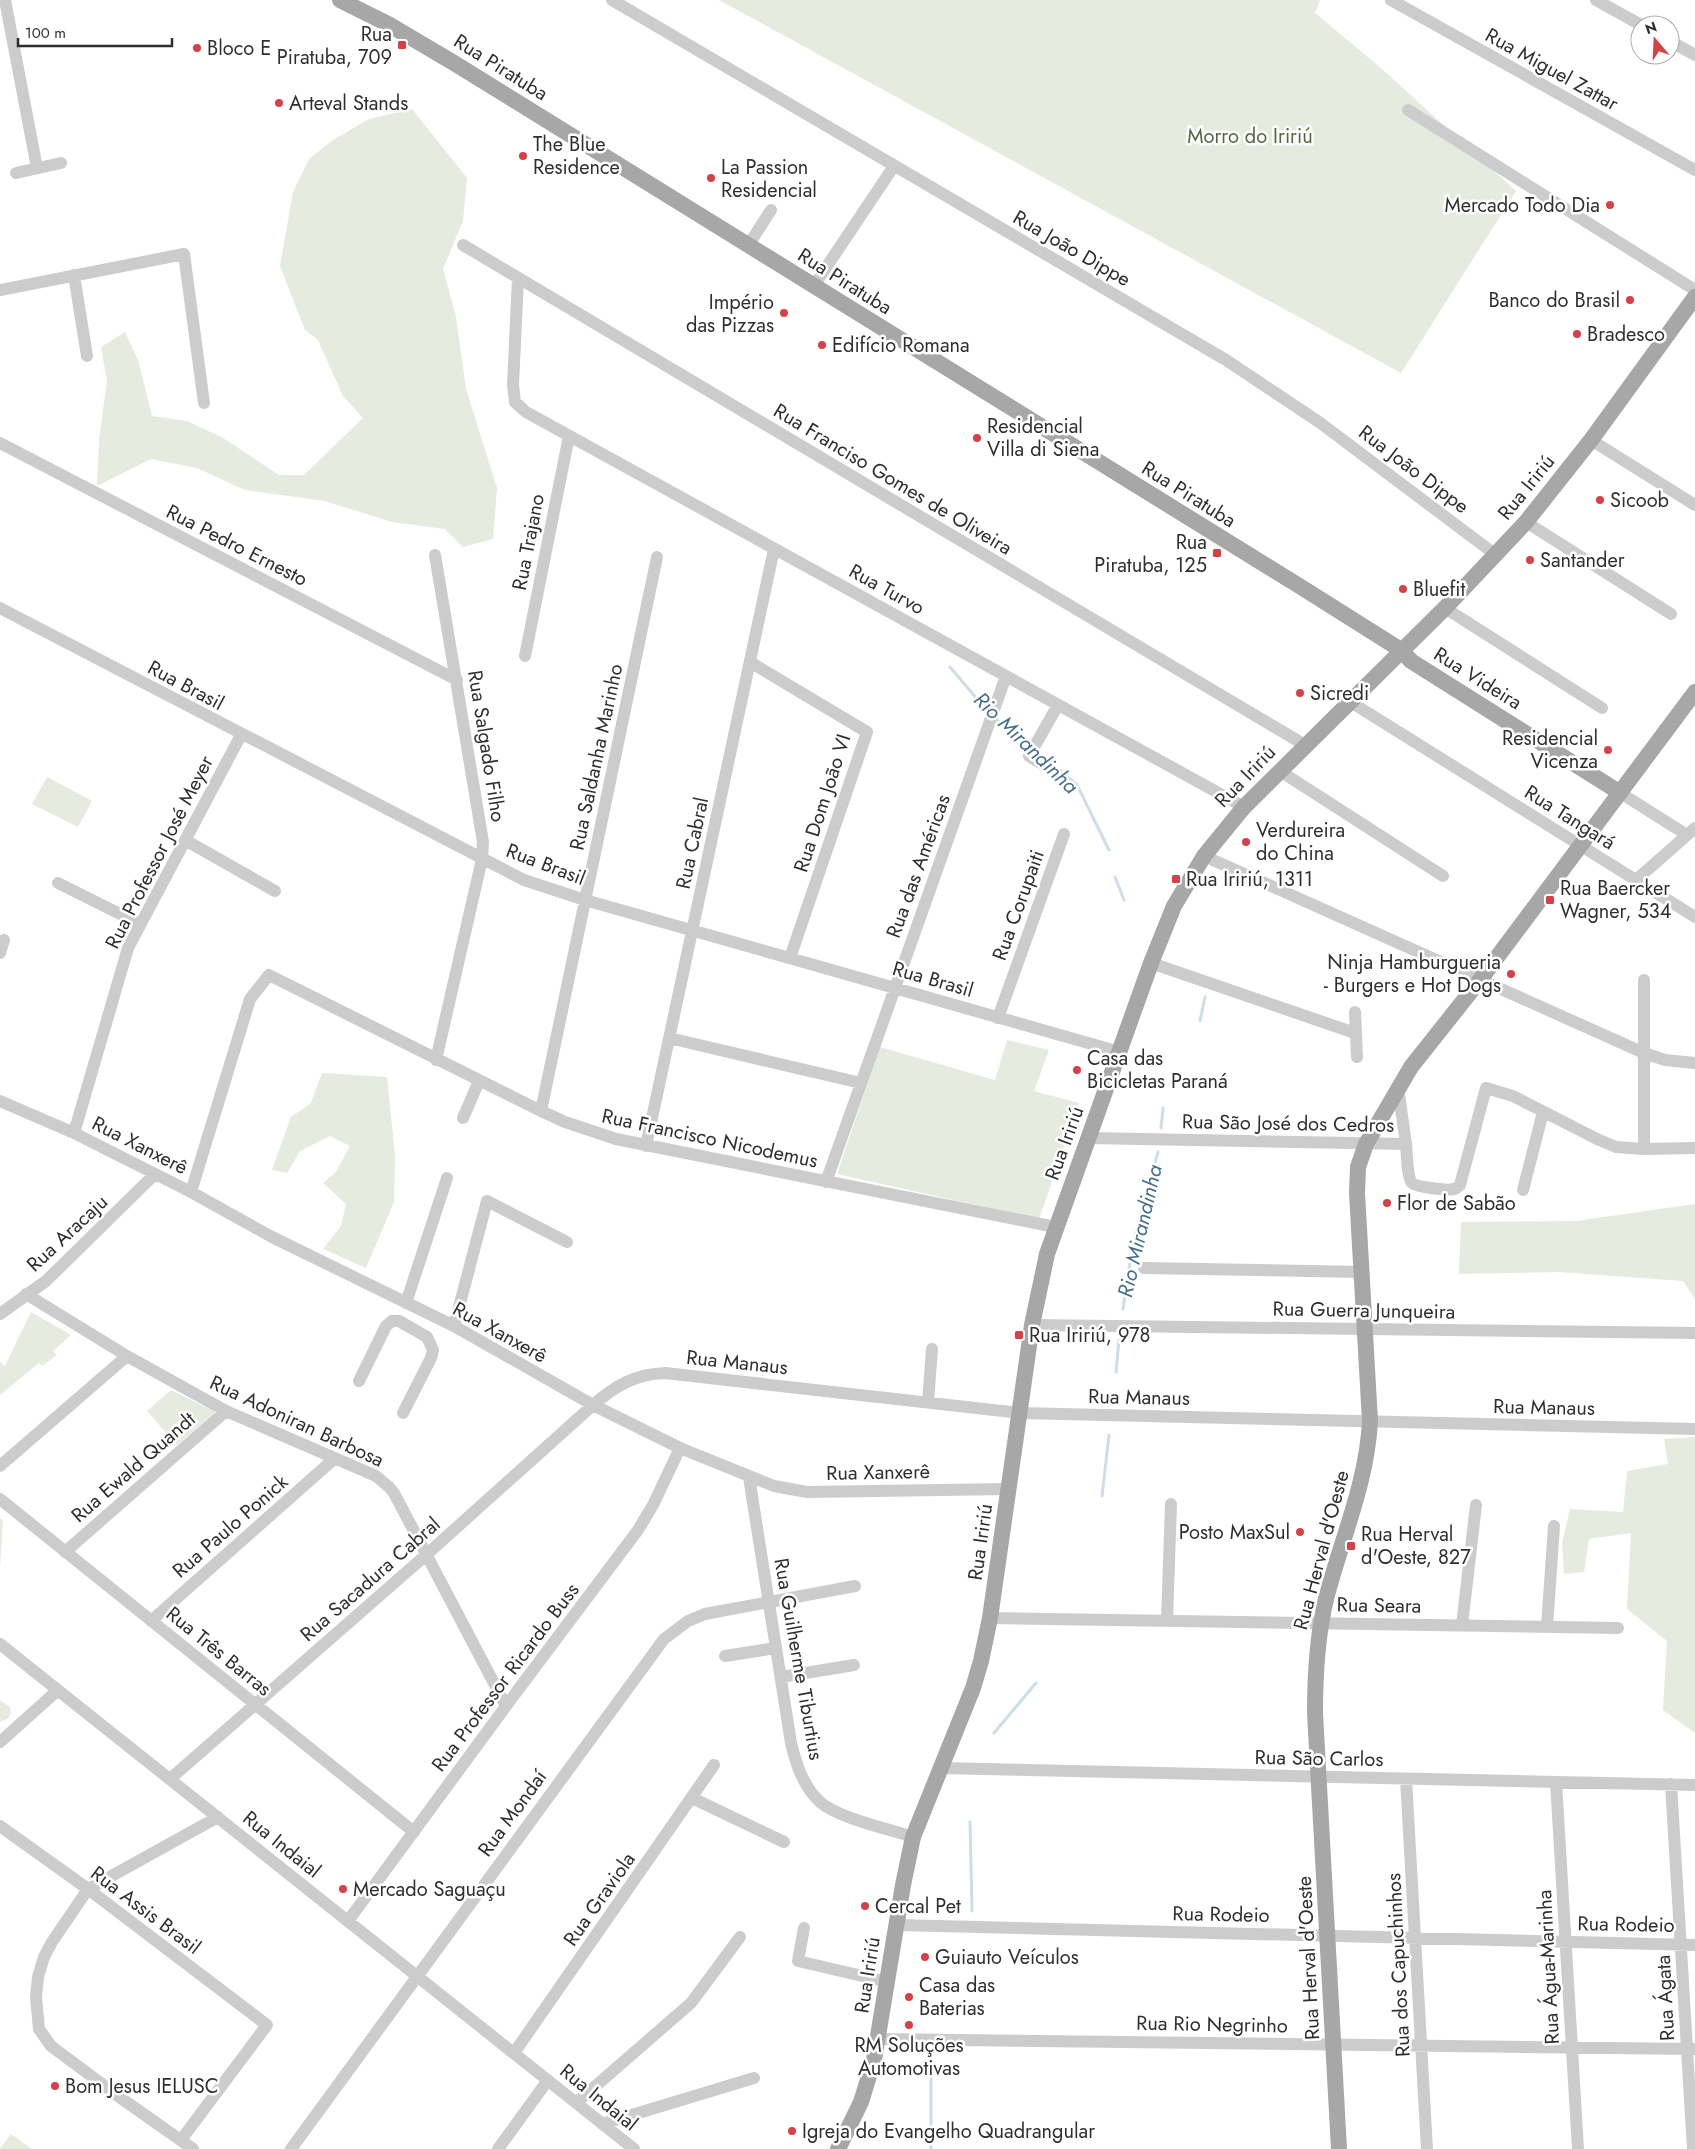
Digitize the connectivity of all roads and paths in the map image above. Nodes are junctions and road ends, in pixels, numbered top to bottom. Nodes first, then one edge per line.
1 (5, 0) edge
2 (340, 0) edge
3 (612, 0) edge
4 (1391, 0) edge
5 (1596, 0) edge
6 (1630, 19) edge
7 (1680, 47) edge
8 (1695, 55) edge
9 (1408, 110) dead end
10 (61, 163) dead end
11 (894, 166) junction
12 (37, 168) junction
13 (1695, 170) edge
14 (16, 173) dead end
15 (771, 210) dead end
16 (463, 245) dead end
17 (748, 246) junction
18 (74, 276) junction
19 (518, 278) junction
20 (813, 287) junction
21 (0, 290) edge
22 (1695, 290) edge
23 (1695, 297) edge
24 (87, 356) dead end
25 (204, 403) dead end
26 (569, 436) junction
27 (1591, 440) junction
28 (0, 443) edge
29 (1695, 505) edge
30 (1526, 522) junction
31 (774, 549) junction
32 (435, 555) dead end
33 (1496, 555) junction
34 (657, 556) dead end
35 (0, 608) edge
36 (1445, 608) junction
37 (1671, 614) dead end
38 (1400, 650) junction
39 (525, 656) dead end
40 (750, 662) junction
41 (1006, 676) junction
42 (457, 680) junction
43 (1695, 692) edge
44 (1349, 701) junction
45 (1058, 705) junction
46 (1602, 708) dead end
47 (242, 735) junction
48 (1304, 745) junction
49 (1280, 771) junction
50 (1058, 774) dead end
51 (1619, 792) junction
52 (1244, 807) junction
53 (1691, 831) edge
54 (1064, 834) dead end
55 (184, 840) junction
56 (1580, 845) junction
57 (1204, 856) junction
58 (482, 858) junction
59 (1443, 876) dead end
60 (1636, 880) junction
61 (58, 883) dead end
62 (275, 891) dead end
63 (585, 900) junction
64 (1695, 917) edge
65 (140, 924) junction
66 (692, 930) junction
67 (4, 940) dead end
68 (0, 953) edge
69 (790, 958) junction
70 (1151, 962) junction
71 (1480, 980) junction
72 (1644, 980) dead end
73 (895, 988) junction
74 (1355, 1012) dead end
75 (998, 1018) junction
76 (1355, 1032) junction
77 (669, 1038) junction
78 (1120, 1052) junction
79 (1644, 1053) junction
80 (1357, 1057) dead end
81 (436, 1060) junction
82 (1695, 1063) edge
83 (479, 1081) junction
84 (861, 1082) junction
85 (1398, 1087) junction
86 (0, 1102) edge
87 (541, 1111) junction
88 (1544, 1112) junction
89 (463, 1118) dead end
90 (74, 1133) junction
91 (1088, 1138) junction
92 (1366, 1144) junction
93 (1406, 1144) junction
94 (646, 1146) junction
95 (1695, 1148) edge
96 (1644, 1149) junction
97 (155, 1174) junction
98 (447, 1178) dead end
99 (826, 1182) junction
100 (1523, 1190) dead end
101 (191, 1192) junction
102 (1055, 1227) junction
103 (567, 1242) dead end
104 (1144, 1268) dead end
105 (1361, 1272) junction
106 (26, 1294) junction
107 (406, 1303) junction
108 (0, 1314) edge
109 (430, 1314) junction
110 (1032, 1325) junction
111 (454, 1326) junction
112 (1365, 1329) junction
113 (421, 1333) junction
114 (1695, 1333) edge
115 (932, 1348) dead end
116 (127, 1356) junction
117 (359, 1381) dead end
118 (928, 1402) junction
119 (593, 1405) junction
120 (226, 1411) junction
121 (403, 1413) dead end
122 (1020, 1413) junction
123 (1370, 1421) junction
124 (1695, 1429) edge
125 (680, 1448) junction
126 (334, 1459) junction
127 (0, 1466) edge
128 (749, 1477) junction
129 (1008, 1490) junction
130 (0, 1499) edge
131 (1171, 1504) dead end
132 (1476, 1505) dead end
133 (1554, 1526) dead end
134 (65, 1552) junction
135 (426, 1555) junction
136 (855, 1586) dead end
137 (768, 1602) junction
138 (990, 1618) junction
139 (1167, 1620) junction
140 (151, 1621) junction
141 (1321, 1623) junction
142 (1462, 1626) junction
143 (1547, 1627) junction
144 (1618, 1628) dead end
145 (0, 1644) edge
146 (776, 1648) junction
147 (725, 1656) dead end
148 (854, 1665) dead end
149 (781, 1678) junction
150 (58, 1690) junction
151 (255, 1704) junction
152 (506, 1706) junction
153 (0, 1742) edge
154 (714, 1766) dead end
155 (941, 1768) junction
156 (1319, 1776) junction
157 (1406, 1778) junction
158 (170, 1779) junction
159 (1556, 1782) junction
160 (1671, 1784) junction
161 (1695, 1785) edge
162 (692, 1798) junction
163 (218, 1817) junction
164 (0, 1826) edge
165 (414, 1832) junction
166 (913, 1837) junction
167 (784, 1842) dead end
168 (88, 1889) junction
169 (348, 1921) junction
170 (897, 1925) junction
171 (804, 1928) dead end
172 (1328, 1936) junction
173 (740, 1938) dead end
174 (1415, 1938) junction
175 (1566, 1941) junction
176 (1681, 1944) junction
177 (1695, 1944) edge
178 (417, 1976) junction
179 (888, 1982) junction
180 (879, 2039) junction
181 (1334, 2044) junction
182 (1421, 2045) junction
183 (1572, 2047) junction
184 (1691, 2049) edge
185 (514, 2053) junction
186 (754, 2078) dead end
187 (548, 2080) junction
188 (576, 2103) junction
189 (602, 2124) junction
190 (181, 2140) junction
191 (193, 2149) edge
192 (291, 2149) edge
193 (498, 2149) edge
194 (634, 2149) edge
195 (838, 2149) edge
196 (1339, 2149) edge
197 (1427, 2149) edge
198 (1578, 2149) edge
199 (1693, 2149) edge

1 - 12 street
2 - 17 main road, Rua Piratuba
3 - 11 street, Rua João Dippe
4 - 13 street, Rua Miguel Zattar
5 - 6 street
7 - 8 street
9 - 22 street
10 - 12 street
11 - 20 street
11 - 33 street, Rua João Dippe
12 - 14 street
15 - 17 street
16 - 19 street, Rua Franciso Gomes de Oliveira
17 - 20 main road, Rua Piratuba
18 - 21 street
18 - 24 street
18 - 25 street
19 - 26 street, Rua Turvo
19 - 48 street, Rua Franciso Gomes de Oliveira
20 - 38 main road, Rua Piratuba
23 - 27 main road, Rua Iririú
26 - 31 street, Rua Turvo
26 - 39 street, Rua Trajano
27 - 29 street
27 - 30 main road, Rua Iririú
28 - 42 street, Rua Pedro Ernesto
30 - 33 main road, Rua Iririú
30 - 37 street
31 - 40 street, Rua Cabral
31 - 41 street, Rua Turvo
32 - 42 street, Rua Salgado Filho
33 - 36 main road, Rua Iririú
34 - 63 street, Rua Saldanha Marinho
35 - 47 street, Rua Brasil
36 - 38 main road, Rua Iririú
36 - 46 street
38 - 44 main road, Rua Iririú
38 - 51 main road, Rua Videira
40 - 66 street, Rua Cabral
40 - 69 street, Rua Dom João VI
41 - 45 street, Rua Turvo
41 - 73 street, Rua das Américas
42 - 58 street, Rua Salgado Filho
43 - 51 main road, Rua Herval d'Oeste
44 - 48 main road, Rua Iririú
44 - 56 street, Rua Tangará
45 - 50 street
45 - 52 street, Rua Turvo
47 - 55 street, Rua Professor José Meyer
47 - 58 street, Rua Brasil
48 - 49 main road, Rua Iririú
49 - 52 main road, Rua Iririú
49 - 59 street
51 - 53 street, Rua Videira
51 - 56 main road, Rua Herval d'Oeste
52 - 57 main road, Rua Iririú
53 - 60 street
54 - 75 street, Rua Corupaiti
55 - 62 street
55 - 65 street, Rua Professor José Meyer
56 - 60 street, Rua Tangará
56 - 71 main road, Rua Herval d'Oeste
57 - 70 main road, Rua Iririú
57 - 71 street
58 - 63 street, Rua Brasil
58 - 81 street, Rua Salgado Filho
60 - 64 street, Rua Tangará
61 - 65 street
63 - 66 street, Rua Brasil
63 - 87 street, Rua Saldanha Marinho
65 - 90 street, Rua Professor José Meyer
66 - 69 street, Rua Brasil
66 - 77 street, Rua Cabral
67 - 68 street
69 - 73 street, Rua Brasil
70 - 76 street
70 - 78 main road, Rua Iririú
71 - 79 street
71 - 85 main road, Rua Herval d'Oeste
72 - 79 street
73 - 75 street, Rua Brasil
73 - 84 street, Rua das Américas
74 - 76 street
75 - 78 street, Rua Brasil
76 - 80 street
77 - 84 street
77 - 94 street, Rua Cabral
78 - 91 main road, Rua Iririú
79 - 82 street
79 - 96 street
81 - 83 street, Rua Francisco Nicodemus
81 - 101 street, Rua Francisco Nicodemus
83 - 87 street, Rua Francisco Nicodemus
83 - 89 street
84 - 99 street, Rua das Américas
85 - 92 main road, Rua Herval d'Oeste
85 - 93 street
86 - 90 street, Rua Xanxerê
87 - 94 street, Rua Francisco Nicodemus
88 - 93 street, Rua São José dos Cedros
88 - 96 street, Rua São José dos Cedros
88 - 100 street
90 - 97 street, Rua Xanxerê
91 - 92 street, Rua São José dos Cedros
91 - 102 main road, Rua Iririú
92 - 93 street, Rua São José dos Cedros
92 - 105 main road, Rua Herval d'Oeste
94 - 99 street, Rua Francisco Nicodemus
95 - 96 street, Rua São José dos Cedros
97 - 101 street, Rua Xanxerê
97 - 106 street, Rua Aracaju
98 - 107 street
99 - 102 street, Rua Francisco Nicodemus
101 - 107 street, Rua Xanxerê
102 - 110 main road, Rua Iririú
103 - 111 street
104 - 105 street
105 - 112 main road, Rua Herval d'Oeste
106 - 108 street, Rua Aracaju
106 - 116 street, Rua Adoniran Barbosa
107 - 109 street, Rua Xanxerê
109 - 111 street, Rua Xanxerê
109 - 113 street
110 - 112 street, Rua Guerra Junqueira
110 - 122 main road, Rua Iririú
111 - 119 street, Rua Xanxerê
112 - 114 street, Rua Guerra Junqueira
112 - 123 main road, Rua Herval d'Oeste
113 - 117 street
113 - 121 street
115 - 118 street
116 - 120 street, Rua Adoniran Barbosa
116 - 127 street
118 - 119 street, Rua Manaus
118 - 122 street, Rua Manaus
119 - 125 street, Rua Xanxerê
119 - 135 street, Rua Sacadura Cabral
120 - 126 street, Rua Adoniran Barbosa
120 - 134 street, Rua Ewald Quandt
122 - 123 street, Rua Manaus
122 - 129 main road, Rua Iririú
123 - 124 street, Rua Manaus
123 - 141 main road, Rua Herval d'Oeste
125 - 128 street, Rua Xanxerê
125 - 152 street, Rua Professor Ricardo Buss
126 - 135 street, Rua Adoniran Barbosa
126 - 140 street, Rua Paulo Ponick
128 - 129 street, Rua Xanxerê
128 - 137 street, Rua Guilherme Tiburtius
129 - 138 main road, Rua Iririú
130 - 134 street, Rua Três Barras
131 - 139 street
132 - 142 street
133 - 143 street
134 - 140 street, Rua Três Barras
135 - 151 street, Rua Sacadura Cabral
135 - 152 street, Rua Adoniran Barbosa
136 - 137 street, Rua Mondaí
137 - 146 street, Rua Guilherme Tiburtius
137 - 178 street, Rua Mondaí
138 - 139 street, Rua Seara
138 - 155 main road, Rua Iririú
139 - 141 street, Rua Seara
140 - 151 street, Rua Três Barras
141 - 142 street, Rua Seara
141 - 156 main road, Rua Herval d'Oeste
142 - 143 street, Rua Seara
143 - 144 street, Rua Seara
145 - 150 street, Rua Indaial
146 - 147 street
146 - 149 street, Rua Guilherme Tiburtius
148 - 149 street
149 - 166 street, Rua Guilherme Tiburtius
150 - 153 street
150 - 158 street, Rua Indaial
151 - 158 street, Rua Sacadura Cabral
151 - 165 street, Rua Três Barras
152 - 165 street, Rua Professor Ricardo Buss
154 - 162 street, Rua Graviola
155 - 156 street, Rua São Carlos
155 - 166 main road, Rua Iririú
156 - 157 street, Rua São Carlos
156 - 172 main road, Rua Herval d'Oeste
157 - 159 street, Rua São Carlos
157 - 174 street, Rua dos Capuchinhos
158 - 163 street, Rua Indaial
159 - 160 street, Rua São Carlos
159 - 175 street, Rua Água-Marinha
160 - 161 street, Rua São Carlos
160 - 176 street, Rua Ágata
162 - 167 street
162 - 185 street, Rua Graviola
163 - 168 street
163 - 169 street, Rua Indaial
164 - 168 street, Rua Assis Brasil
165 - 169 street, Rua Professor Ricardo Buss
166 - 170 main road, Rua Iririú
168 - 190 street
168 - 190 street, Rua Assis Brasil
169 - 178 street, Rua Indaial
170 - 172 street, Rua Rodeio
170 - 179 main road, Rua Iririú
171 - 179 street
172 - 174 street, Rua Rodeio
172 - 181 main road, Rua Herval d'Oeste
173 - 188 street
174 - 175 street, Rua Rodeio
174 - 182 street, Rua dos Capuchinhos
175 - 176 street, Rua Rodeio
175 - 183 street, Rua Água-Marinha
176 - 177 street, Rua Rodeio
176 - 184 street, Rua Ágata
178 - 185 street, Rua Indaial
178 - 192 street, Rua Mondaí
179 - 180 main road, Rua Iririú
180 - 181 street, Rua Rio Negrinho
180 - 195 main road, Rua Iririú
181 - 182 street, Rua Rio Negrinho
181 - 196 main road, Rua Herval d'Oeste
182 - 183 street, Rua Rio Negrinho
182 - 197 street, Rua dos Capuchinhos
183 - 184 street, Rua Rio Negrinho
183 - 198 street, Rua Água-Marinha
184 - 199 street, Rua Ágata
185 - 187 street, Rua Indaial
186 - 189 street
187 - 188 street, Rua Indaial
187 - 193 street
188 - 189 street, Rua Indaial
189 - 194 street, Rua Indaial
190 - 191 street

